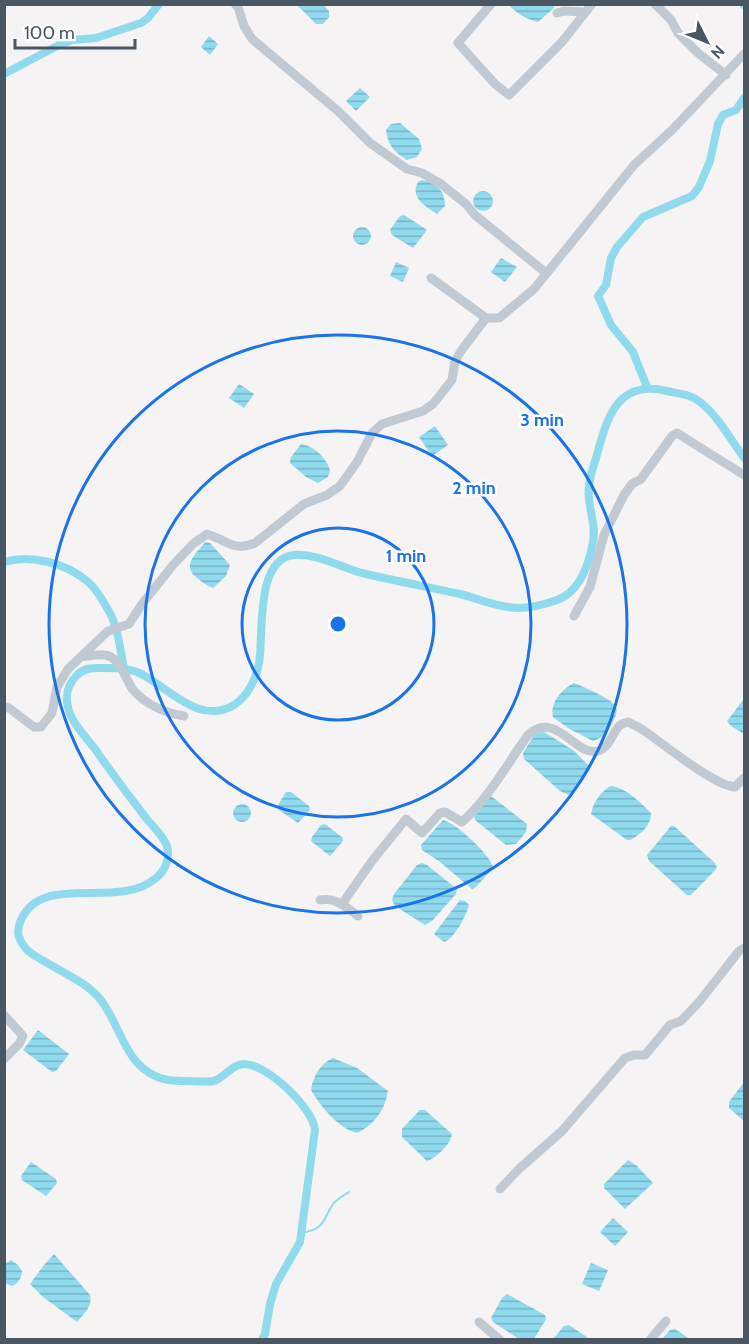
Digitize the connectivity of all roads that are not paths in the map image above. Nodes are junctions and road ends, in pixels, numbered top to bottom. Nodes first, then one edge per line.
1 (235, 4) edge
2 (491, 4) edge
3 (655, 4) edge
4 (589, 8) edge
5 (557, 13) dead end
6 (744, 54) edge
7 (726, 75) junction
8 (546, 273) junction
9 (431, 278) dead end
10 (486, 318) junction
11 (744, 475) edge
12 (574, 616) dead end
13 (81, 657) junction
14 (4, 707) edge
15 (184, 716) dead end
16 (744, 778) edge
17 (320, 900) dead end
18 (342, 904) junction
19 (358, 916) dead end
20 (744, 948) edge
21 (4, 1015) edge
22 (4, 1059) edge
23 (500, 1189) dead end
24 (666, 1321) dead end
25 (479, 1322) dead end
26 (500, 1340) edge
27 (650, 1340) edge

1 - 8 street
2 - 4 street
3 - 7 street
4 - 5 street
6 - 7 street
7 - 8 street
8 - 10 street
9 - 10 street
10 - 13 street
11 - 12 street
13 - 14 street
13 - 15 street
16 - 18 street
17 - 18 street
18 - 19 street
20 - 23 street
21 - 22 street
24 - 27 street
25 - 26 street

